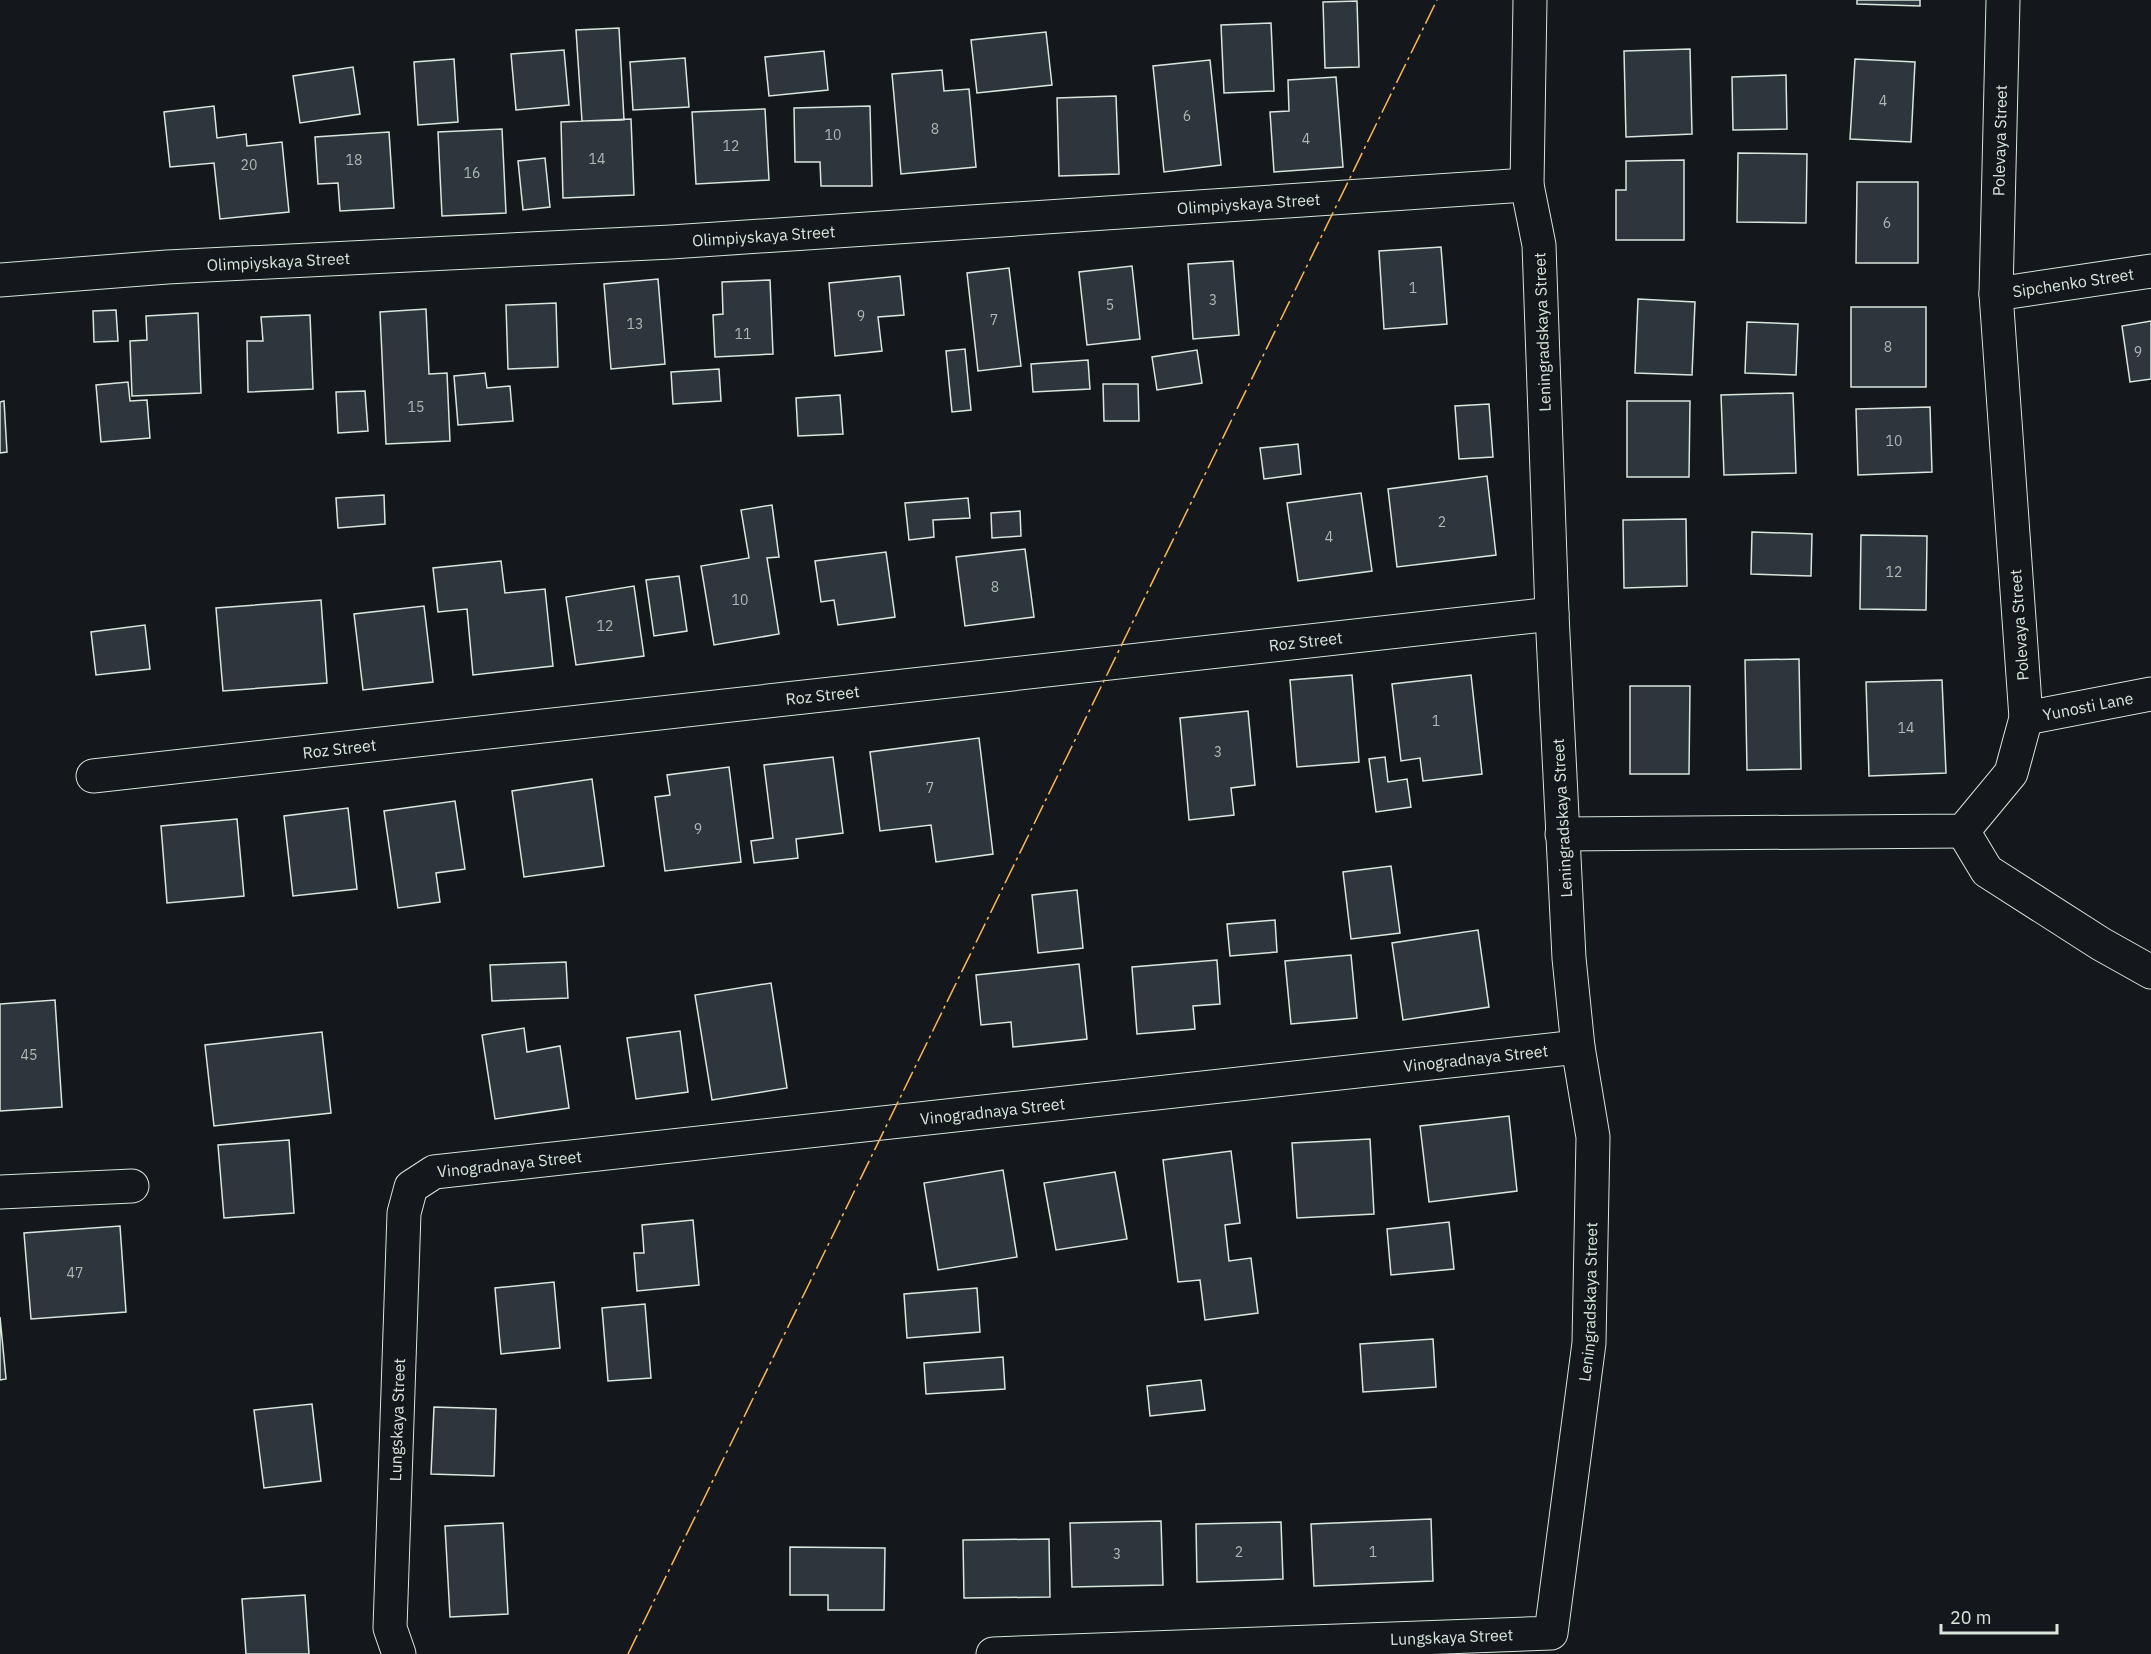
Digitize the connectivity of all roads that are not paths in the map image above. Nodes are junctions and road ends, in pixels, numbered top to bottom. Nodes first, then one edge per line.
1 (1530, 0) edge
2 (2003, 0) edge
3 (1527, 184) junction
4 (2151, 271) edge
5 (0, 280) edge
6 (1996, 294) junction
7 (1552, 614) junction
8 (2151, 694) edge
9 (2026, 718) junction
10 (93, 776) dead end
11 (1964, 831) junction
12 (1562, 834) junction
13 (2151, 972) edge
14 (1578, 1047) junction
15 (132, 1186) dead end
16 (411, 1187) joint
17 (0, 1192) edge
18 (1551, 1633) joint
19 (399, 1654) edge
20 (993, 1654) edge

1 - 3 street, Leningradskaya Street
2 - 6 street, Polevaya Street
3 - 5 street, Olimpiyskaya Street
3 - 7 street, Leningradskaya Street
4 - 6 street, Sipchenko Street
6 - 9 street, Polevaya Street
7 - 10 street, Roz Street
7 - 12 street, Leningradskaya Street
8 - 9 street, Yunosti Lane
9 - 11 street, Polevaya Street
11 - 12 street
11 - 13 street
12 - 14 street, Leningradskaya Street
14 - 16 street, Vinogradnaya Street
14 - 18 street, Leningradskaya Street
15 - 17 street
16 - 19 street, Lungskaya Street
18 - 20 street, Lungskaya Street

